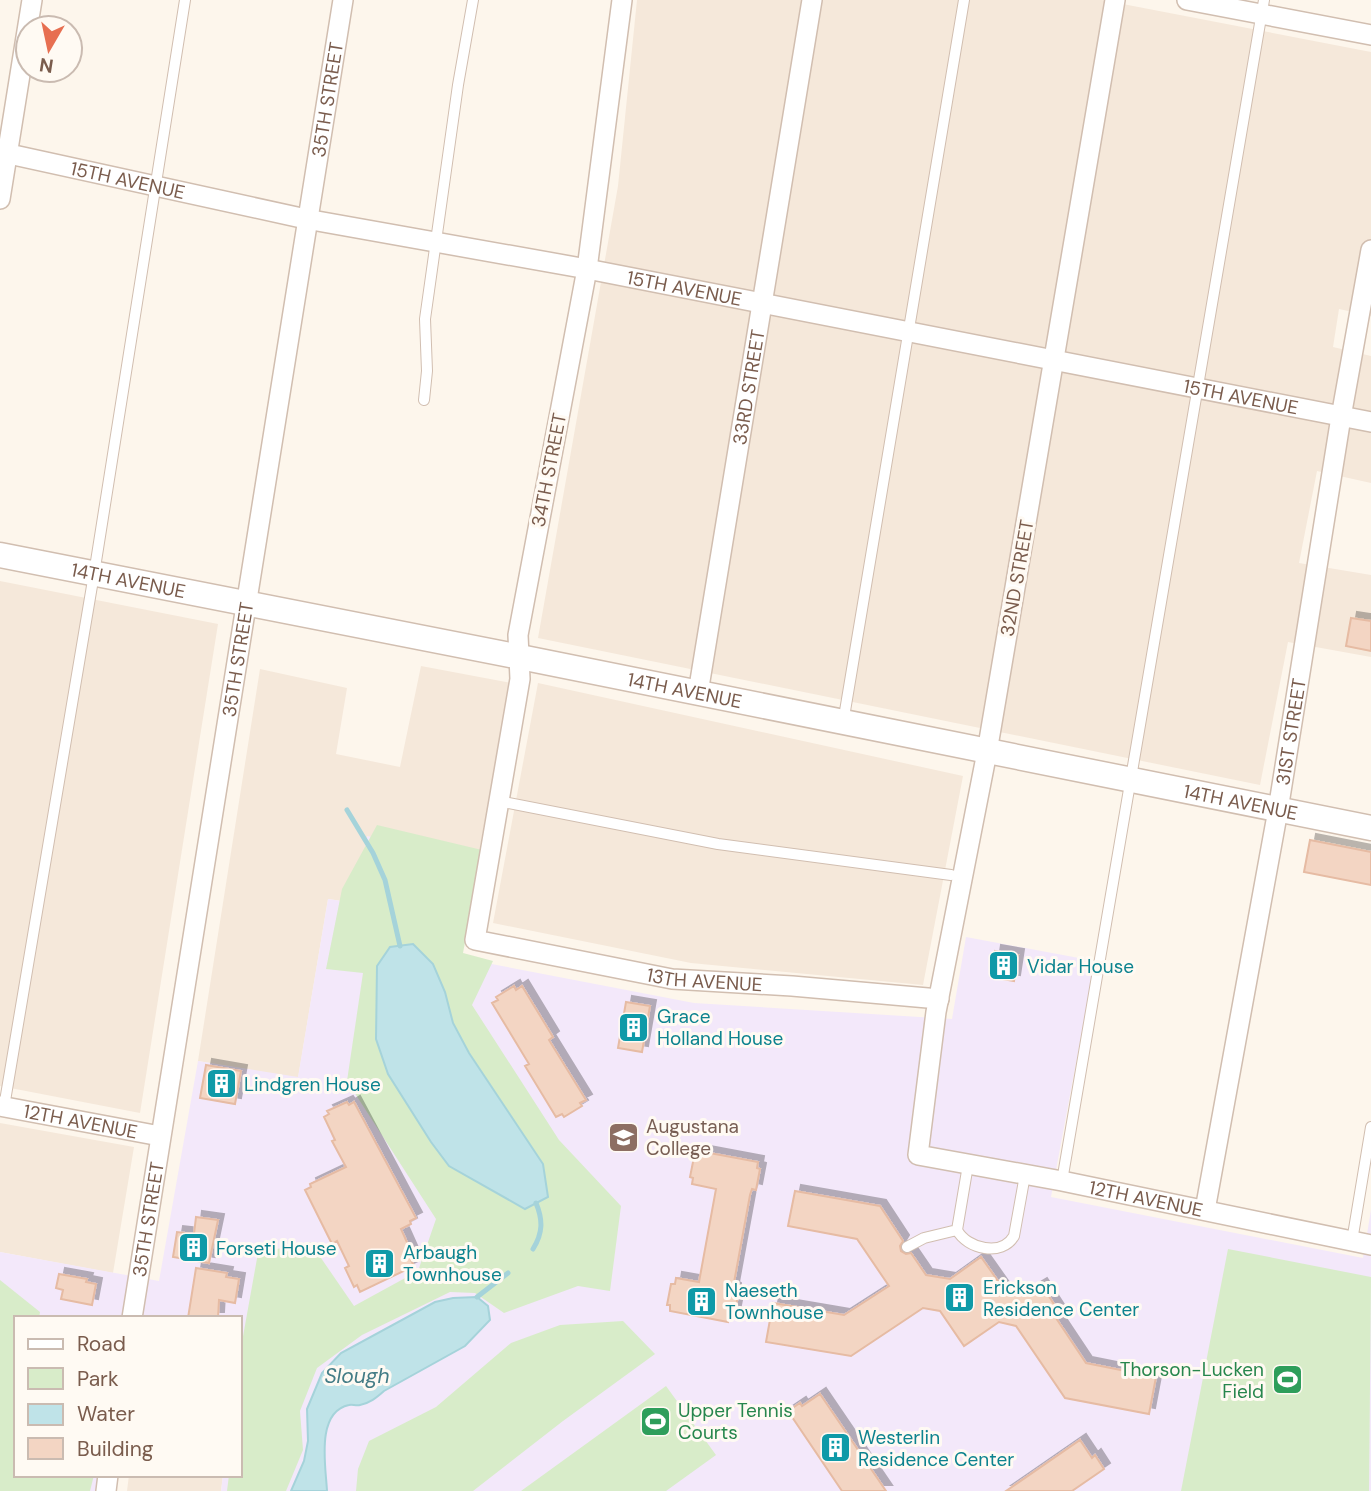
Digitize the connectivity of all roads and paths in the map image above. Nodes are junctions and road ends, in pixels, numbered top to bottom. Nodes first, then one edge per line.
1 (32, 0) edge
2 (185, 0) edge
3 (343, 0) edge
4 (472, 0) edge
5 (622, 0) edge
6 (812, 0) edge
7 (964, 0) edge
8 (1115, 0) edge
9 (1187, 0) edge
10 (1263, 7) edge
11 (1371, 35) edge
12 (4, 153) edge
13 (155, 186) junction
14 (0, 199) edge
15 (306, 219) junction
16 (435, 241) junction
17 (1371, 250) edge
18 (587, 269) junction
19 (761, 303) junction
20 (909, 331) junction
21 (1054, 359) junction
22 (1198, 388) junction
23 (424, 400) dead end
24 (1341, 417) junction
25 (1371, 422) edge
26 (0, 555) edge
27 (94, 574) junction
28 (245, 603) junction
29 (520, 657) junction
30 (698, 693) junction
31 (843, 723) junction
32 (987, 752) junction
33 (1132, 782) junction
34 (498, 801) junction
35 (1278, 810) junction
36 (1371, 828) edge
37 (951, 875) dead end
38 (475, 940) joint
39 (939, 999) junction
40 (2, 1106) edge
41 (1371, 1127) edge
42 (160, 1136) junction
43 (918, 1156) joint
44 (968, 1165) junction
45 (1025, 1174) junction
46 (1062, 1181) junction
47 (1205, 1210) junction
48 (957, 1230) junction
49 (1361, 1243) edge
50 (907, 1247) dead end
51 (132, 1316) edge

1 - 12 street
2 - 13 lane
3 - 15 street, 35TH STREET
4 - 16 lane
5 - 18 street, 34TH STREET
6 - 19 street, 33RD STREET
7 - 20 lane
8 - 21 street, 32ND STREET
9 - 10 street
10 - 11 street
10 - 22 lane
12 - 13 street, 15TH AVENUE
12 - 14 street
13 - 15 street, 15TH AVENUE
13 - 27 lane
15 - 16 street, 15TH AVENUE
15 - 28 street, 35TH STREET
16 - 18 street, 15TH AVENUE
16 - 23 lane
17 - 24 street, 31ST STREET
18 - 19 street, 15TH AVENUE
18 - 29 street, 34TH STREET
19 - 20 street, 15TH AVENUE
19 - 30 street, 33RD STREET
20 - 21 street, 15TH AVENUE
20 - 31 lane
21 - 22 street, 15TH AVENUE
21 - 32 street, 32ND STREET
22 - 24 street, 15TH AVENUE
22 - 33 lane
24 - 25 street, 15TH AVENUE
24 - 35 street, 31ST STREET
26 - 27 street, 14TH AVENUE
27 - 28 street, 14TH AVENUE
27 - 40 lane
28 - 29 street, 14TH AVENUE
28 - 42 street, 35TH STREET
29 - 30 street, 14TH AVENUE
29 - 34 street, 34TH STREET
30 - 31 street, 14TH AVENUE
31 - 32 street, 14TH AVENUE
32 - 33 street, 14TH AVENUE
32 - 39 street, 32ND STREET
33 - 35 street, 14TH AVENUE
33 - 46 lane
34 - 37 lane
34 - 38 street, 34TH STREET
35 - 36 street, 14TH AVENUE
35 - 47 street, 31ST STREET
38 - 39 street, 13TH AVENUE
39 - 43 street, 32ND STREET
40 - 42 street, 12TH AVENUE
41 - 49 lane
42 - 51 street, 35TH STREET
43 - 44 street, 12TH AVENUE
44 - 45 street, 12TH AVENUE
44 - 48 lane
45 - 46 street, 12TH AVENUE
45 - 48 lane
46 - 47 street, 12TH AVENUE
47 - 49 street, 12TH AVENUE
48 - 50 lane

